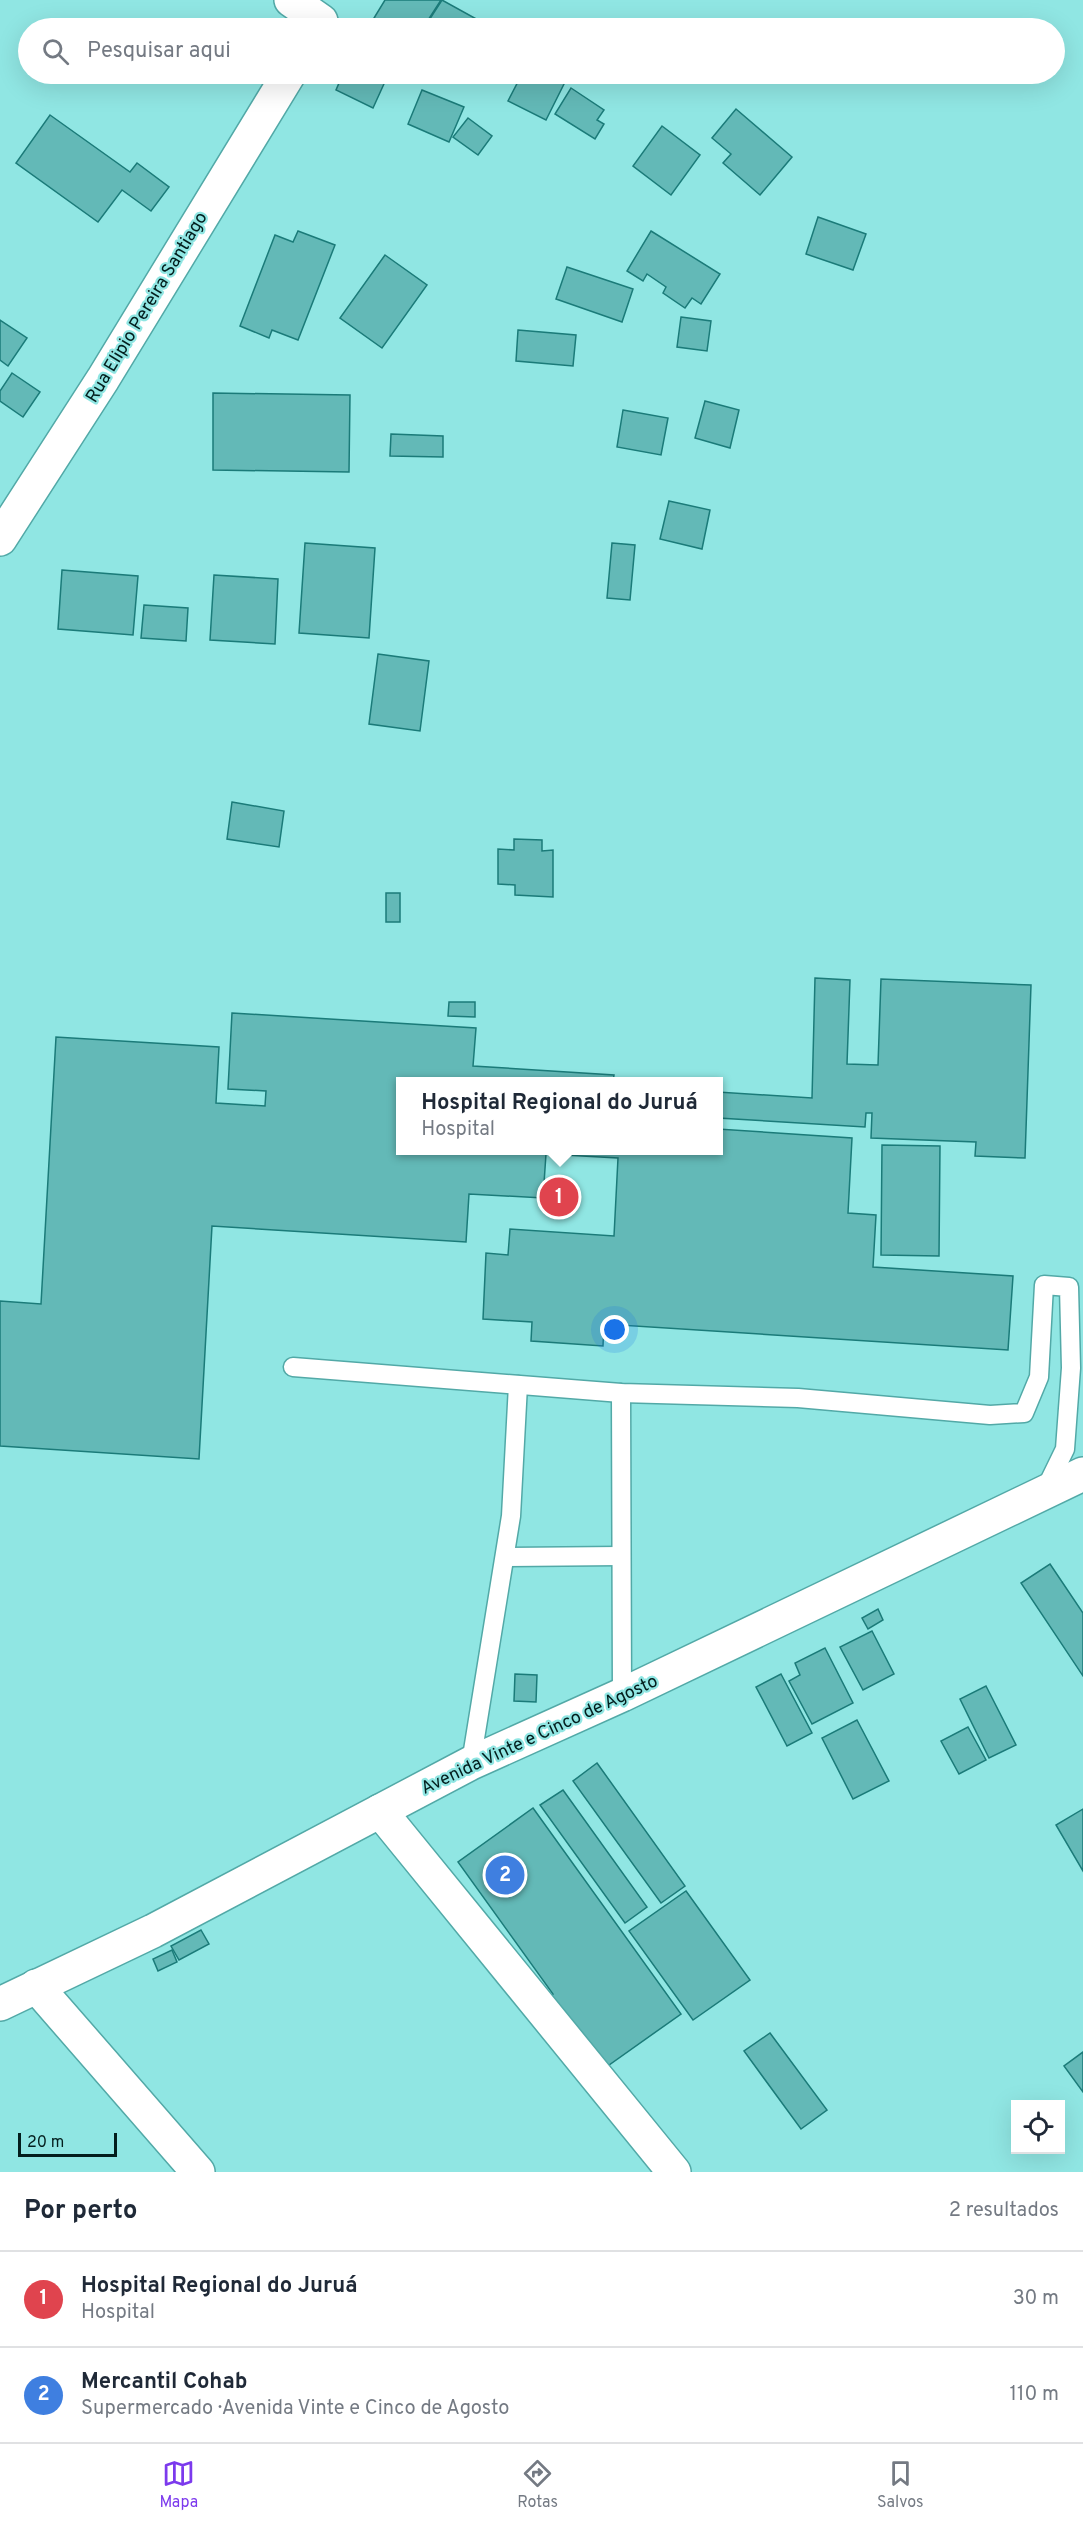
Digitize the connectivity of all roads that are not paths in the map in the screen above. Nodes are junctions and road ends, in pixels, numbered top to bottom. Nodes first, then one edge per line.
1 (291, 0) edge
2 (311, 18) edge
3 (283, 84) edge
4 (0, 539) edge
5 (293, 1367) dead end
6 (518, 1385) junction
7 (621, 1393) junction
8 (1083, 1474) edge
9 (1043, 1494) junction
10 (621, 1556) junction
11 (506, 1557) junction
12 (622, 1695) junction
13 (471, 1763) junction
14 (380, 1811) junction
15 (36, 1986) junction
16 (0, 2004) edge
17 (198, 2172) edge
18 (674, 2172) edge

1 - 2 street
3 - 4 street, Rua Elipio Pereira Santiago
5 - 6 lane
6 - 7 lane
6 - 11 lane
7 - 9 lane
7 - 10 lane
8 - 9 street, Avenida Vinte e Cinco de Agosto
9 - 12 street, Avenida Vinte e Cinco de Agosto
10 - 11 lane
10 - 12 lane
11 - 13 lane
12 - 13 street, Avenida Vinte e Cinco de Agosto
13 - 14 street, Avenida Vinte e Cinco de Agosto
14 - 15 street, Avenida Vinte e Cinco de Agosto
14 - 18 street
15 - 16 street, Avenida Vinte e Cinco de Agosto
15 - 17 street

